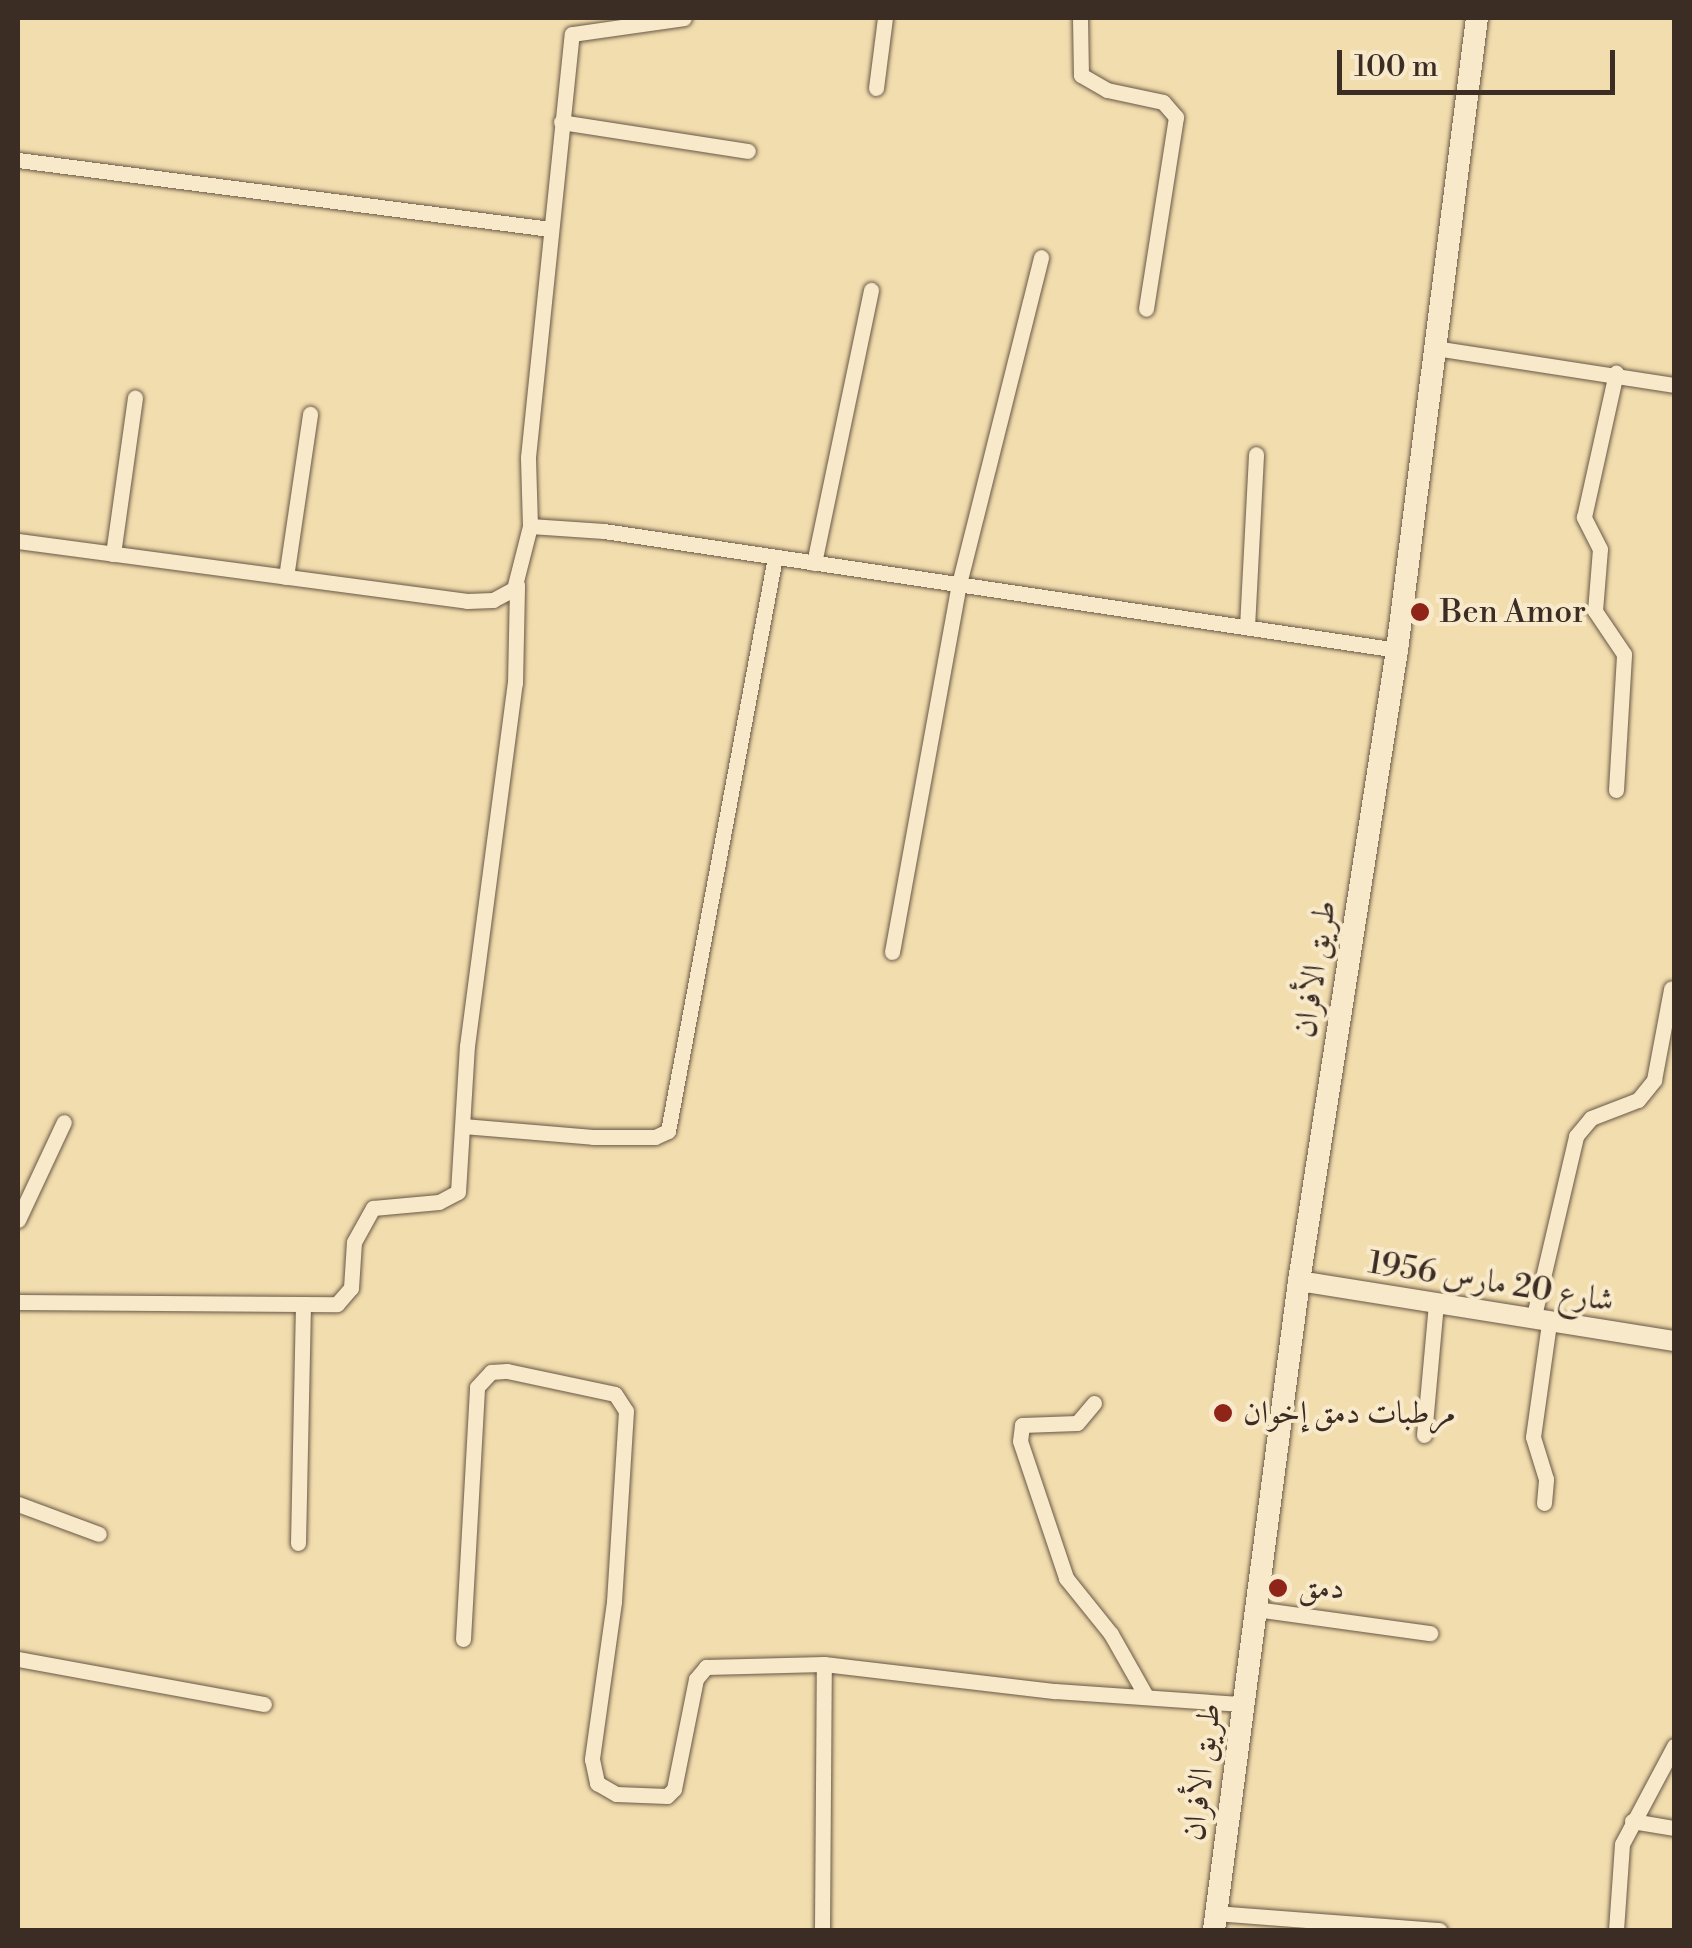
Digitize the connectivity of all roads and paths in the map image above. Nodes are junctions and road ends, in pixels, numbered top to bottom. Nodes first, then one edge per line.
1 (684, 18) edge
2 (885, 18) edge
3 (1078, 18) edge
4 (1477, 18) edge
5 (571, 26) edge
6 (876, 88) dead end
7 (561, 122) junction
8 (748, 152) dead end
9 (18, 160) edge
10 (550, 228) junction
11 (1042, 257) dead end
12 (872, 290) dead end
13 (1146, 309) dead end
14 (1436, 348) junction
15 (1616, 374) junction
16 (1674, 385) edge
17 (135, 398) dead end
18 (310, 414) dead end
19 (1256, 454) dead end
20 (530, 526) junction
21 (18, 540) edge
22 (114, 554) junction
23 (775, 557) junction
24 (814, 563) junction
25 (286, 577) junction
26 (959, 584) junction
27 (517, 585) junction
28 (1247, 627) junction
29 (1398, 650) junction
30 (1616, 790) dead end
31 (892, 952) dead end
32 (1671, 989) dead end
33 (64, 1122) dead end
34 (463, 1126) junction
35 (18, 1220) edge
36 (1299, 1281) junction
37 (18, 1302) edge
38 (304, 1304) junction
39 (1436, 1304) junction
40 (1541, 1322) junction
41 (1674, 1341) edge
42 (1094, 1403) dead end
43 (1424, 1435) dead end
44 (1544, 1503) dead end
45 (18, 1504) edge
46 (99, 1534) dead end
47 (298, 1543) dead end
48 (1256, 1609) junction
49 (1430, 1633) dead end
50 (463, 1639) dead end
51 (18, 1659) edge
52 (824, 1664) junction
53 (1145, 1694) junction
54 (264, 1704) dead end
55 (1243, 1704) junction
56 (1674, 1746) edge
57 (1632, 1821) junction
58 (1674, 1828) edge
59 (1215, 1922) edge
60 (822, 1930) edge
61 (1439, 1930) edge
62 (1616, 1930) edge

1 - 5 street
2 - 6 street
3 - 13 street
4 - 14 main road, طريق الأفران
5 - 7 street
7 - 8 street
7 - 10 street
9 - 10 street
10 - 20 street
11 - 26 street
12 - 24 street
14 - 15 street
14 - 29 main road, طريق الأفران
15 - 16 street
15 - 30 street
17 - 22 street
18 - 25 street
19 - 28 street
20 - 23 street
20 - 27 street
21 - 22 street
22 - 25 street
23 - 24 street
23 - 34 street
24 - 26 street
25 - 27 street
26 - 28 street
26 - 31 street
27 - 34 street
28 - 29 street
29 - 36 main road, طريق الأفران
32 - 40 street
33 - 35 street
34 - 38 street
36 - 39 street, شارع 20 مارس 1956
36 - 48 main road, طريق الأفران
37 - 38 street
38 - 47 street
39 - 40 street, شارع 20 مارس 1956
39 - 43 street
40 - 41 street, شارع 20 مارس 1956
40 - 44 street
42 - 53 street
45 - 46 street
48 - 49 street
48 - 55 main road, طريق الأفران
50 - 52 street
51 - 54 street
52 - 53 street
52 - 60 street
53 - 55 street
55 - 59 main road, طريق الأفران
56 - 57 street
57 - 58 street
57 - 62 street
59 - 61 street

